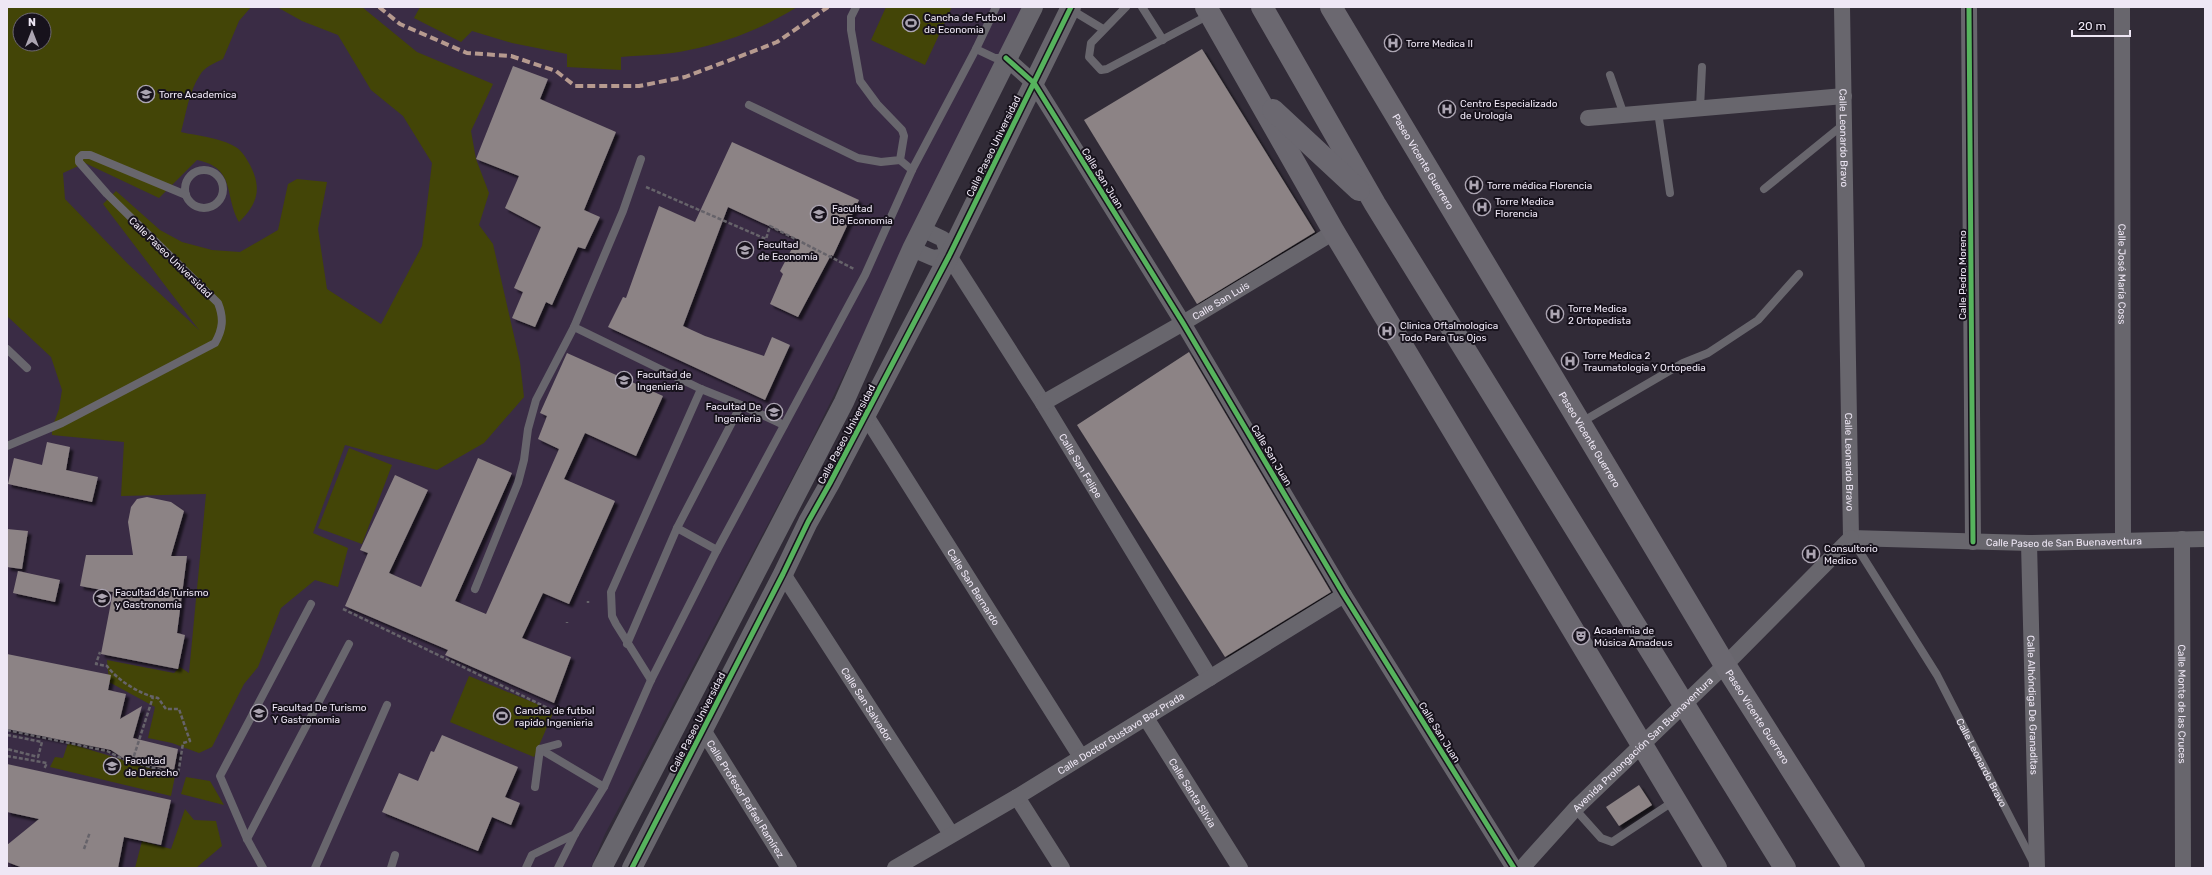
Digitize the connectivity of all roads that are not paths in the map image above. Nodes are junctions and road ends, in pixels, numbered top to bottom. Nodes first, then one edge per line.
1 (856, 7) edge
2 (996, 7) edge
3 (1033, 7) edge
4 (1126, 7) edge
5 (1142, 7) edge
6 (1262, 7) edge
7 (1331, 7) edge
8 (1842, 7) edge
9 (1969, 7) edge
10 (2122, 7) edge
11 (1070, 8) edge
12 (1208, 11) edge
13 (1103, 29) junction
14 (1163, 40) junction
15 (976, 49) junction
16 (1006, 58) junction
17 (1702, 67) dead end
18 (1610, 75) dead end
19 (1034, 83) junction
20 (1258, 96) junction
21 (1844, 96) junction
22 (749, 105) dead end
23 (1700, 108) junction
24 (1658, 112) junction
25 (1624, 115) junction
26 (1588, 118) dead end
27 (1844, 124) junction
28 (641, 159) dead end
29 (900, 160) junction
30 (912, 170) junction
31 (1764, 189) dead end
32 (1670, 193) dead end
33 (186, 195) junction
34 (1375, 204) junction
35 (922, 230) junction
36 (1334, 232) junction
37 (912, 249) junction
38 (949, 256) junction
39 (1799, 274) dead end
40 (1183, 323) junction
41 (574, 327) junction
42 (7, 349) edge
43 (27, 368) dead end
44 (701, 389) junction
45 (1043, 403) junction
46 (740, 405) junction
47 (866, 416) junction
48 (1579, 423) junction
49 (784, 425) junction
50 (7, 446) edge
51 (677, 528) junction
52 (1851, 538) junction
53 (2182, 539) junction
54 (2205, 539) edge
55 (2123, 540) junction
56 (1973, 542) junction
57 (2029, 542) junction
58 (717, 550) junction
59 (783, 574) junction
60 (475, 589) dead end
61 (1344, 595) junction
62 (312, 604) dead end
63 (349, 644) dead end
64 (627, 644) junction
65 (1725, 665) junction
66 (1210, 678) junction
67 (651, 680) junction
68 (1684, 703) junction
69 (387, 705) dead end
70 (1146, 718) junction
71 (703, 730) junction
72 (558, 744) dead end
73 (1642, 744) junction
74 (540, 749) junction
75 (1081, 757) junction
76 (535, 787) dead end
77 (604, 787) junction
78 (1017, 797) junction
79 (1674, 801) junction
80 (1575, 809) junction
81 (575, 834) junction
82 (951, 834) junction
83 (247, 838) junction
84 (395, 855) dead end
85 (263, 868) edge
86 (315, 868) edge
87 (391, 868) edge
88 (526, 868) edge
89 (558, 868) edge
90 (602, 868) edge
91 (632, 868) edge
92 (789, 868) edge
93 (895, 868) edge
94 (1062, 868) edge
95 (1240, 868) edge
96 (1514, 868) edge
97 (1522, 868) edge
98 (1716, 868) edge
99 (1785, 868) edge
100 (1854, 868) edge
101 (2037, 868) edge
102 (2183, 868) edge

1 - 29 lane
2 - 15 lane
3 - 16 street, Calle Paseo Universidad
4 - 13 lane
5 - 14 lane
6 - 34 main road
7 - 48 main road, Paseo Vicente Guerrero
8 - 21 street, Calle Leonardo Bravo
9 - 56 street, Calle Pedro Moreno
10 - 55 street, Calle José María Coss
11 - 13 lane
11 - 19 street, Calle Paseo Universidad
12 - 14 lane
12 - 20 main road
13 - 14 lane
15 - 16 lane
15 - 30 lane
16 - 19 street, Calle San Juan
16 - 35 street, Calle Paseo Universidad
17 - 23 lane
18 - 25 lane
19 - 38 street, Calle Paseo Universidad
19 - 40 street, Calle San Juan
20 - 34 main road
20 - 36 main road
21 - 23 street
21 - 27 street, Calle Leonardo Bravo
22 - 29 lane
23 - 24 street
24 - 25 street
24 - 32 lane
25 - 26 street
27 - 31 lane
27 - 52 street, Calle Leonardo Bravo
28 - 41 lane
29 - 30 lane
30 - 49 lane
33 - 33 lane
33 - 50 lane, Calle Paseo Universidad
34 - 68 main road
35 - 37 street, Calle Paseo Universidad
35 - 38 street, Calle San Felipe
36 - 40 street, Calle San Luis
36 - 73 main road
37 - 38 street
37 - 90 street, Calle Paseo Universidad
38 - 45 street, Calle San Felipe
38 - 47 street, Calle Paseo Universidad
39 - 48 lane
40 - 45 street, Calle San Luis
40 - 61 street, Calle San Juan
41 - 44 lane
41 - 60 lane
42 - 43 lane
44 - 46 lane
44 - 64 lane
45 - 66 street, Calle San Felipe
46 - 49 lane
46 - 51 lane
47 - 59 street, Calle Paseo Universidad
47 - 75 street, Calle San Bernardo
48 - 65 main road, Paseo Vicente Guerrero
49 - 58 lane
51 - 58 lane
51 - 64 lane
52 - 56 street, Calle Paseo de San Buenaventura
52 - 65 street, Avenida Prolongación San Buenaventura
52 - 101 lane, Calle Leonardo Bravo
53 - 54 street, Calle Paseo de San Buenaventura
53 - 55 street, Calle Paseo de San Buenaventura
53 - 102 street, Calle Monte de las Cruces
55 - 57 street, Calle Paseo de San Buenaventura
56 - 57 street, Calle Paseo de San Buenaventura
57 - 101 street, Calle Alhóndiga De Granaditas
58 - 67 lane
59 - 71 street, Calle Paseo Universidad
59 - 82 street, Calle San Salvador
61 - 66 street, Calle Doctor Gustavo Baz Prada
61 - 96 street, Calle San Juan
62 - 83 lane
63 - 83 lane
64 - 67 lane
65 - 68 street, Avenida Prolongación San Buenaventura
65 - 100 main road, Paseo Vicente Guerrero
66 - 70 street, Calle Doctor Gustavo Baz Prada
67 - 77 lane
68 - 73 street, Avenida Prolongación San Buenaventura
68 - 99 main road
69 - 86 lane
70 - 75 street, Calle Doctor Gustavo Baz Prada
70 - 95 street, Calle Santa Silvia
71 - 91 street, Calle Paseo Universidad
71 - 92 street, Calle Profesor Rafael Ramírez
72 - 74 lane
73 - 79 main road
73 - 80 street, Avenida Prolongación San Buenaventura
74 - 76 lane
74 - 77 lane
75 - 78 street, Calle Doctor Gustavo Baz Prada
77 - 81 lane
78 - 82 street, Calle Doctor Gustavo Baz Prada
78 - 94 street
79 - 80 lane
79 - 98 main road
80 - 97 street, Avenida Prolongación San Buenaventura
81 - 88 lane
81 - 89 lane
82 - 93 street, Calle Doctor Gustavo Baz Prada
83 - 85 lane
84 - 87 lane

